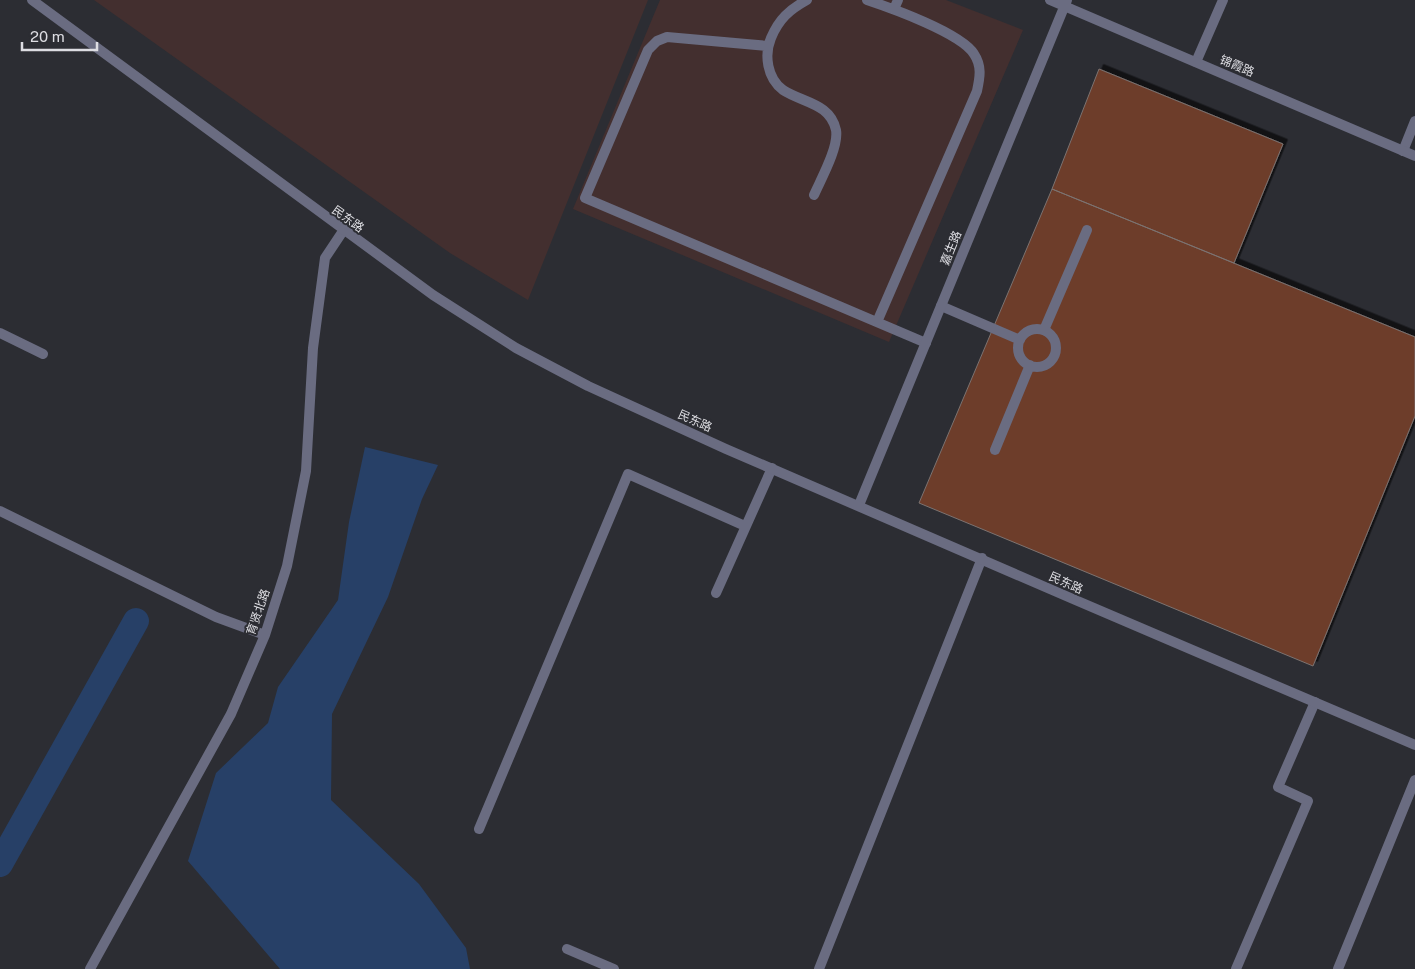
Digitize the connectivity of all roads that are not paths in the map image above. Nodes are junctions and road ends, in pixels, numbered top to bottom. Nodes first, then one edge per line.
1 (32, 0) edge
2 (807, 0) edge
3 (867, 0) edge
4 (1050, 0) edge
5 (1223, 0) edge
6 (1065, 3) edge
7 (896, 5) edge
8 (768, 46) junction
9 (1196, 62) junction
10 (1415, 121) edge
11 (1404, 151) junction
12 (1415, 156) edge
13 (814, 195) dead end
14 (1087, 230) dead end
15 (343, 231) junction
16 (941, 306) junction
17 (877, 322) junction
18 (1044, 330) junction
19 (0, 333) edge
20 (1020, 340) junction
21 (926, 343) junction
22 (43, 354) dead end
23 (1030, 365) junction
24 (995, 450) dead end
25 (772, 468) junction
26 (859, 505) junction
27 (0, 511) edge
28 (745, 526) junction
29 (982, 558) junction
30 (716, 593) dead end
31 (265, 635) junction
32 (1315, 702) junction
33 (1415, 744) edge
34 (1415, 780) edge
35 (479, 829) dead end
36 (568, 949) dead end
37 (90, 969) edge
38 (614, 969) edge
39 (819, 969) edge
40 (1236, 969) edge
41 (1338, 969) edge

1 - 15 street, 民东路
2 - 8 street
3 - 7 street
4 - 6 street, 锦霞路
5 - 9 street
6 - 9 street, 锦霞路
6 - 16 street, 嘉生路
7 - 17 street
8 - 13 street
8 - 17 street
9 - 11 street, 锦霞路
10 - 11 street
11 - 12 street, 锦霞路
14 - 18 street
15 - 25 street, 民东路
15 - 31 street, 育贤北路
16 - 20 street
16 - 21 street, 嘉生路
17 - 21 street
18 - 20 street
18 - 23 street
19 - 22 street
20 - 23 street
21 - 26 street, 嘉生路
23 - 24 street
25 - 26 street, 民东路
25 - 28 street
26 - 29 street, 民东路
27 - 31 street
28 - 30 street
28 - 35 street
29 - 32 street, 民东路
29 - 39 street
31 - 37 street, 育贤北路
32 - 33 street, 民东路
32 - 40 street
34 - 41 street
36 - 38 street

